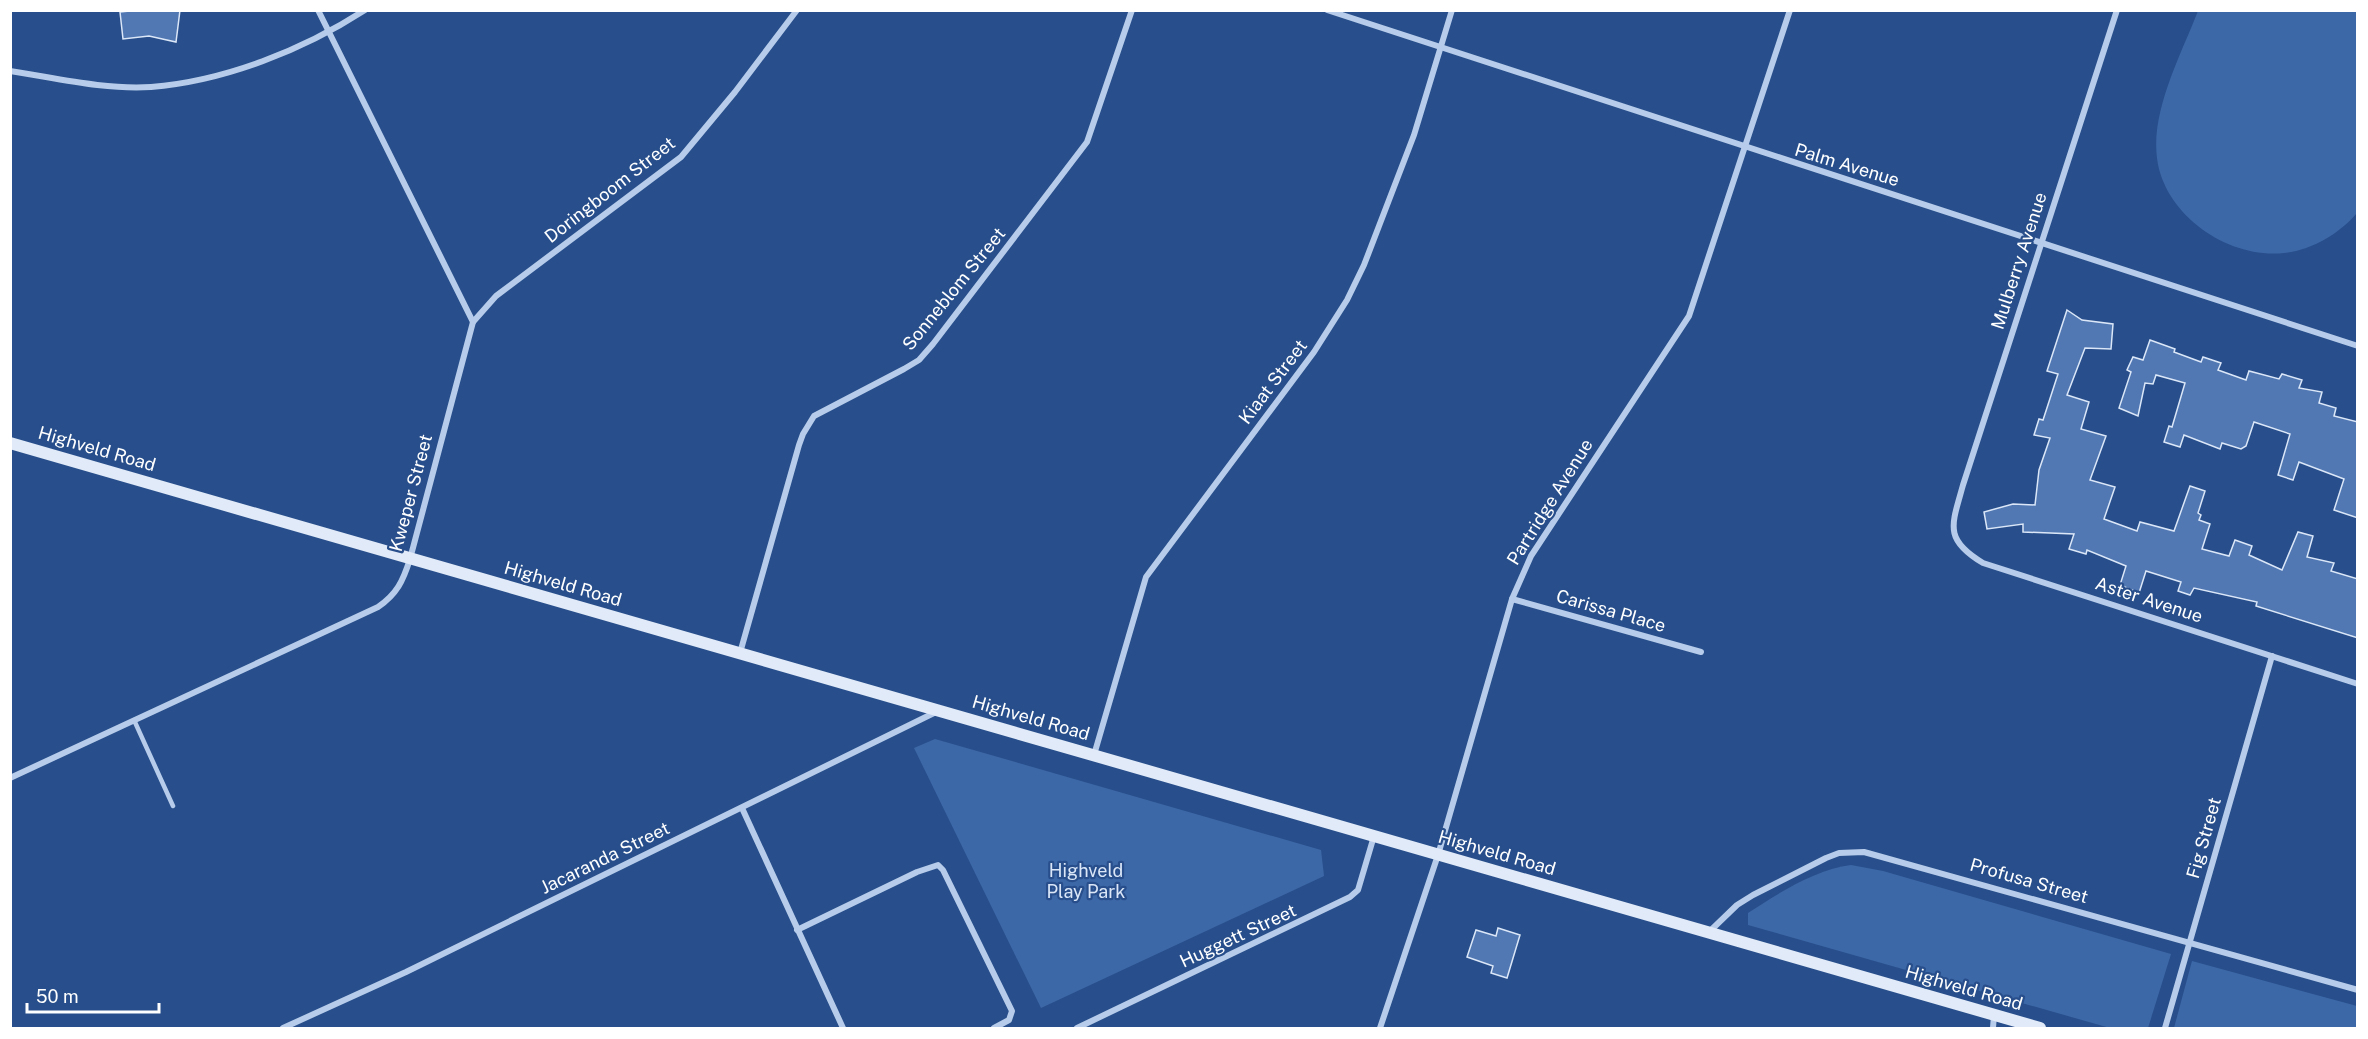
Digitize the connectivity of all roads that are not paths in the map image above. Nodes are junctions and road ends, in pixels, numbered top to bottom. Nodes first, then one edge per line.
1 (318, 10) edge
2 (364, 10) edge
3 (797, 10) edge
4 (1132, 10) edge
5 (1327, 10) edge
6 (1452, 10) edge
7 (1790, 10) edge
8 (2117, 10) edge
9 (329, 33) junction
10 (1440, 47) junction
11 (10, 71) edge
12 (1746, 149) junction
13 (2040, 244) junction
14 (473, 322) junction
15 (2358, 346) edge
16 (10, 442) edge
17 (1952, 522) joint
18 (410, 559) junction
19 (1512, 598) junction
20 (1701, 652) dead end
21 (740, 653) junction
22 (2272, 656) junction
23 (2358, 684) edge
24 (939, 710) junction
25 (134, 720) junction
26 (1094, 755) junction
27 (10, 778) edge
28 (173, 806) dead end
29 (742, 808) junction
30 (1374, 837) junction
31 (1438, 855) junction
32 (797, 930) junction
33 (1708, 932) junction
34 (2190, 941) junction
35 (2358, 990) edge
36 (1994, 1016) junction
37 (283, 1029) edge
38 (843, 1029) edge
39 (994, 1029) edge
40 (1077, 1029) edge
41 (1380, 1029) edge
42 (1993, 1029) edge
43 (2040, 1029) edge
44 (2165, 1029) edge

1 - 9 street
2 - 9 street
3 - 14 street, Doringboom Street
4 - 21 street, Sonneblom Street
5 - 10 street, Palm Avenue
6 - 10 street, Kiaat Street
7 - 12 street, Partridge Avenue
8 - 13 street, Mulberry Avenue
9 - 11 street
9 - 14 street
10 - 12 street, Palm Avenue
10 - 26 street, Kiaat Street
12 - 13 street, Palm Avenue
12 - 19 street, Partridge Avenue
13 - 15 street, Palm Avenue
13 - 17 street, Mulberry Avenue
14 - 18 street, Kweper Street
16 - 18 street, Highveld Road
17 - 22 street, Aster Avenue
18 - 21 street, Highveld Road
18 - 25 street, Kweper Street
19 - 20 street, Carissa Place
19 - 31 street, Partridge Avenue
21 - 24 street, Highveld Road
22 - 23 street, Aster Avenue
22 - 34 street, Fig Street
24 - 26 street, Highveld Road
24 - 29 street, Jacaranda Street
25 - 27 street, Kweper Street
25 - 28 lane
26 - 30 street, Highveld Road
29 - 32 street
29 - 37 street, Jacaranda Street
30 - 31 street, Highveld Road
30 - 40 street, Huggett Street
31 - 33 street, Highveld Road
31 - 41 street, Partridge Avenue
32 - 38 street
32 - 39 street
33 - 34 street, Profusa Street
33 - 36 street, Highveld Road
34 - 35 street, Profusa Street
34 - 44 street, Fig Street
36 - 42 street
36 - 43 street, Highveld Road

